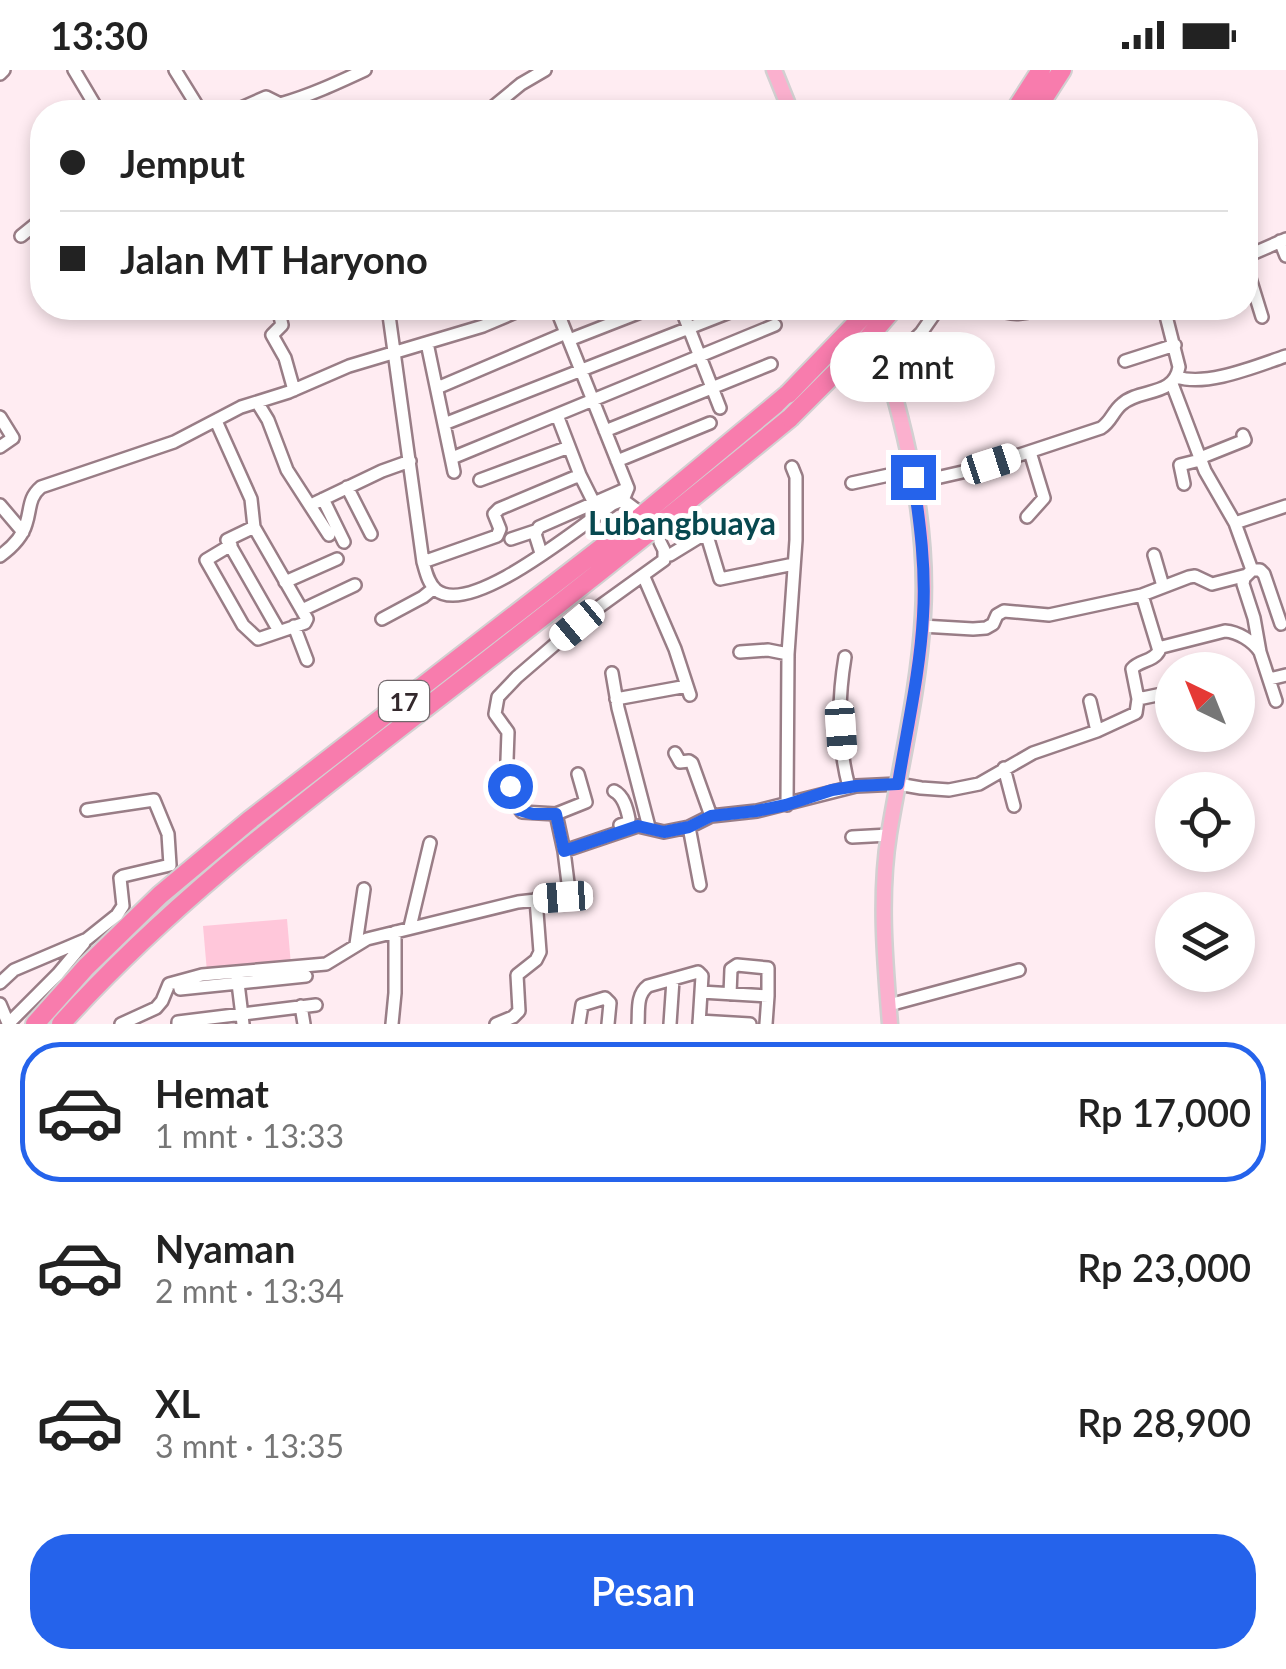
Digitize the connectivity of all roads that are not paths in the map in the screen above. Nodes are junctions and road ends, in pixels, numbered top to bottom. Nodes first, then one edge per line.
1 (74, 70) edge
2 (176, 70) edge
3 (365, 70) edge
4 (512, 70) edge
5 (545, 70) edge
6 (774, 70) edge
7 (1041, 70) edge
8 (1062, 70) edge
9 (522, 84) junction
10 (92, 100) edge
11 (194, 100) edge
12 (299, 100) edge
13 (503, 100) edge
14 (786, 100) edge
15 (1022, 100) edge
16 (1043, 100) edge
17 (30, 229) edge
18 (21, 236) dead end
19 (1283, 240) edge
20 (1258, 253) edge
21 (1286, 256) edge
22 (1258, 304) edge
23 (1262, 317) dead end
24 (281, 320) edge
25 (390, 320) edge
26 (497, 320) edge
27 (561, 320) edge
28 (615, 320) edge
29 (687, 320) edge
30 (708, 320) edge
31 (858, 320) edge
32 (872, 320) edge
33 (884, 320) edge
34 (930, 320) edge
35 (1168, 320) edge
36 (775, 326) dead end
37 (690, 327) junction
38 (568, 336) junction
39 (427, 344) junction
40 (1175, 344) junction
41 (395, 352) junction
42 (701, 356) junction
43 (1286, 356) edge
44 (1125, 361) dead end
45 (771, 364) dead end
46 (885, 364) junction
47 (582, 370) junction
48 (1174, 380) junction
49 (712, 386) junction
50 (437, 388) junction
51 (294, 390) junction
52 (593, 400) junction
53 (257, 402) junction
54 (720, 408) dead end
55 (557, 415) junction
56 (0, 417) edge
57 (216, 421) junction
58 (710, 423) dead end
59 (444, 424) junction
60 (606, 430) junction
61 (1240, 445) dead end
62 (570, 447) junction
63 (0, 448) edge
64 (1030, 452) junction
65 (452, 458) junction
66 (1200, 459) junction
67 (617, 460) junction
68 (410, 461) junction
69 (792, 467) dead end
70 (454, 472) dead end
71 (580, 474) junction
72 (913, 477) junction
73 (480, 480) dead end
74 (852, 482) dead end
75 (1184, 484) dead end
76 (347, 488) junction
77 (626, 494) junction
78 (0, 505) edge
79 (1286, 506) edge
80 (597, 508) junction
81 (634, 509) dead end
82 (1027, 517) dead end
83 (1235, 523) junction
84 (254, 526) junction
85 (535, 531) junction
86 (22, 532) junction
87 (371, 534) dead end
88 (329, 535) dead end
89 (511, 538) dead end
90 (344, 542) dead end
91 (660, 542) dead end
92 (230, 546) junction
93 (541, 553) junction
94 (1154, 554) dead end
95 (665, 555) junction
96 (0, 556) edge
97 (336, 559) dead end
98 (423, 562) junction
99 (794, 564) junction
100 (1249, 572) junction
101 (643, 575) junction
102 (285, 582) junction
103 (355, 585) dead end
104 (1163, 586) junction
105 (434, 588) junction
106 (1142, 595) junction
107 (302, 610) junction
108 (382, 619) dead end
109 (1281, 624) dead end
110 (294, 626) junction
111 (922, 626) junction
112 (279, 630) junction
113 (1158, 648) junction
114 (740, 652) dead end
115 (1130, 652) dead end
116 (1260, 652) junction
117 (788, 654) junction
118 (844, 657) dead end
119 (307, 660) dead end
120 (1135, 665) junction
121 (612, 673) dead end
122 (1286, 675) edge
123 (1270, 680) junction
124 (1155, 695) edge
125 (616, 699) junction
126 (1138, 699) junction
127 (1276, 700) dead end
128 (1090, 701) dead end
129 (1097, 731) junction
130 (675, 753) dead end
131 (1004, 768) junction
132 (578, 774) dead end
133 (898, 784) junction
134 (849, 787) junction
135 (614, 791) dead end
136 (786, 805) junction
137 (1014, 806) dead end
138 (87, 810) dead end
139 (556, 814) junction
140 (711, 816) junction
141 (649, 827) junction
142 (689, 827) junction
143 (610, 835) junction
144 (889, 835) junction
145 (852, 837) dead end
146 (430, 843) dead end
147 (564, 851) junction
148 (700, 886) dead end
149 (364, 889) dead end
150 (536, 899) junction
151 (410, 928) junction
152 (395, 932) junction
153 (87, 939) junction
154 (356, 944) junction
155 (1018, 970) dead end
156 (306, 976) dead end
157 (237, 977) junction
158 (673, 980) junction
159 (0, 983) edge
160 (701, 992) junction
161 (730, 994) junction
162 (768, 996) junction
163 (0, 1004) edge
164 (316, 1005) dead end
165 (889, 1005) junction
166 (301, 1006) junction
167 (272, 1010) junction
168 (242, 1018) edge
169 (206, 1021) edge
170 (699, 1022) edge
171 (8, 1024) edge
172 (35, 1024) edge
173 (61, 1024) edge
174 (122, 1024) edge
175 (178, 1024) edge
176 (274, 1024) edge
177 (304, 1024) edge
178 (392, 1024) edge
179 (496, 1024) edge
180 (579, 1024) edge
181 (608, 1024) edge
182 (638, 1024) edge
183 (670, 1024) edge
184 (750, 1024) edge
185 (766, 1024) edge
186 (890, 1024) edge

1 - 10 street
2 - 11 street
3 - 12 street
4 - 9 street
5 - 9 street
6 - 14 main road
7 - 15 highway
8 - 16 highway
9 - 13 street
17 - 18 street
19 - 20 street
19 - 21 street
22 - 23 street
24 - 51 street
25 - 41 street
26 - 39 street
27 - 38 street
28 - 38 street
29 - 37 street
30 - 37 street
31 - 172 highway, 17, bridge
32 - 46 main road
33 - 173 highway, 17, bridge
34 - 46 street
35 - 40 street
36 - 42 street
37 - 42 street
37 - 47 street
38 - 47 street
38 - 50 street
39 - 41 street
39 - 50 street
40 - 44 street
40 - 48 street
41 - 51 street
41 - 68 street
42 - 49 street
42 - 52 street
43 - 48 street
45 - 49 street
46 - 72 main road
47 - 52 street
47 - 59 street
48 - 64 street
48 - 66 street
49 - 54 street
49 - 60 street
50 - 59 street
51 - 53 street
52 - 55 street
52 - 60 street
53 - 57 street
53 - 88 street
55 - 62 street
55 - 65 street
56 - 63 street
57 - 84 street
57 - 86 street
58 - 67 street
59 - 65 street
60 - 67 street
61 - 66 street
62 - 71 street
62 - 73 street
64 - 72 street
64 - 82 street
65 - 70 street
66 - 75 street
66 - 83 street
67 - 77 street
68 - 76 street
68 - 98 street
69 - 99 street
71 - 80 street
71 - 98 street
72 - 74 street
72 - 111 main road
76 - 87 street
76 - 90 street
77 - 80 street
77 - 81 street
78 - 86 street
79 - 83 street
80 - 85 street
80 - 93 street
83 - 100 street
84 - 92 street
84 - 102 street
85 - 89 street
85 - 93 street
86 - 96 street
91 - 95 street
92 - 112 street
92 - 112 street
93 - 105 street
94 - 104 street
95 - 99 street
95 - 101 street
97 - 102 street
98 - 105 street
99 - 117 street
100 - 104 street
100 - 109 street
100 - 116 street
101 - 125 street
101 - 139 street
102 - 107 street
103 - 107 street
104 - 106 street
105 - 108 street
106 - 111 street
106 - 113 street
107 - 110 street
110 - 112 street
110 - 119 street
111 - 133 main road
113 - 116 street
113 - 120 street
114 - 117 street
115 - 120 street
116 - 123 street
117 - 136 street
118 - 134 street
120 - 126 street
121 - 125 street
122 - 123 street
123 - 127 street
124 - 126 street
125 - 141 street
126 - 129 street
128 - 129 street
129 - 131 street
130 - 140 street
131 - 133 street
131 - 137 street
132 - 139 street
133 - 134 street
133 - 144 main road
134 - 136 street
135 - 143 street
136 - 140 street
138 - 153 street
139 - 147 street
140 - 142 street
141 - 142 street
141 - 143 street
142 - 148 street
143 - 147 street
144 - 145 street
144 - 165 main road
146 - 151 street
147 - 150 street
149 - 154 street
150 - 151 street
150 - 179 street
151 - 152 street
152 - 154 street
152 - 178 street
153 - 159 street
153 - 171 street
154 - 157 street
155 - 165 street
156 - 157 street
157 - 168 street
157 - 174 street
158 - 160 street
158 - 182 street
158 - 183 street
160 - 161 street
160 - 170 street
161 - 162 street
161 - 162 street
162 - 185 street
163 - 171 street
164 - 166 street
165 - 186 main road
166 - 167 street
166 - 177 street
167 - 168 street
167 - 176 street
168 - 169 street
169 - 175 street
170 - 184 street
180 - 181 street

